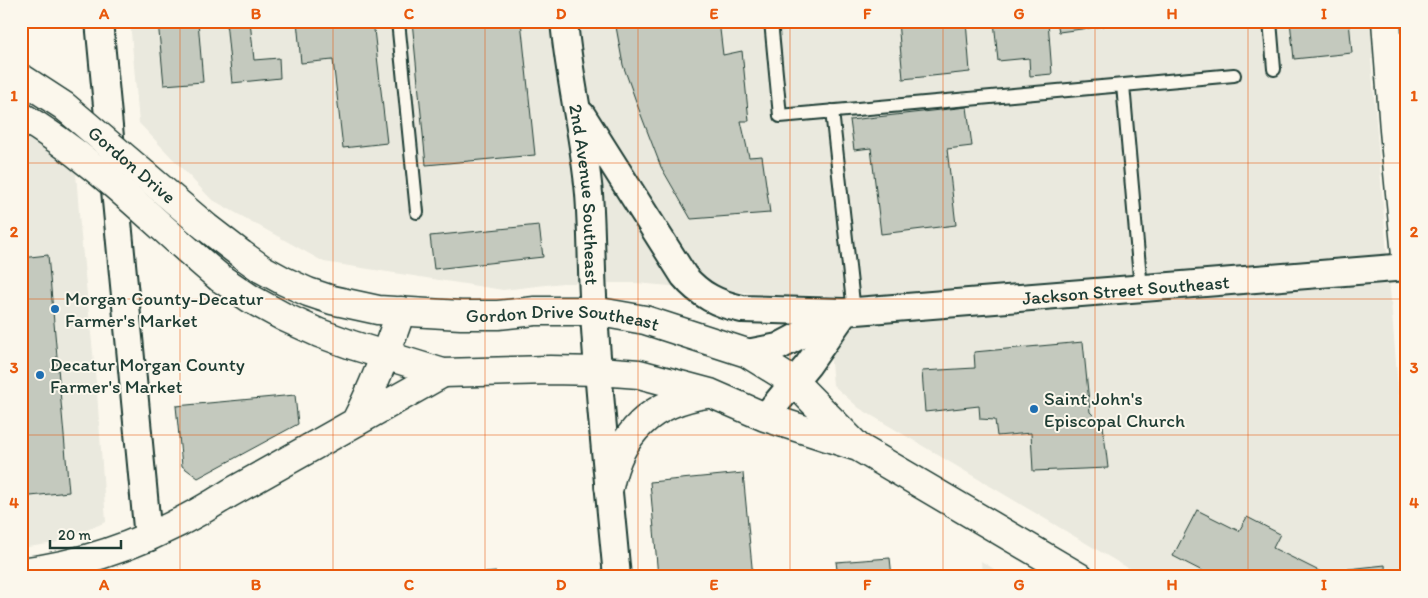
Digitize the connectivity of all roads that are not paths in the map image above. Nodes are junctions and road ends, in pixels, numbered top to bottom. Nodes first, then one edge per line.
1 (99, 21) edge
2 (398, 21) edge
3 (564, 21) edge
4 (771, 21) edge
5 (1270, 21) edge
6 (1386, 21) edge
7 (1274, 69) dead end
8 (1234, 76) dead end
9 (21, 78) edge
10 (1123, 85) junction
11 (576, 107) junction
12 (832, 111) junction
13 (21, 116) edge
14 (417, 212) dead end
15 (240, 254) joint
16 (1407, 267) edge
17 (220, 278) joint
18 (1141, 288) junction
19 (594, 310) junction
20 (401, 311) junction
21 (850, 312) junction
22 (747, 353) junction
23 (386, 356) junction
24 (599, 371) junction
25 (443, 373) junction
26 (794, 382) junction
27 (710, 393) junction
28 (765, 417) junction
29 (356, 422) junction
30 (858, 447) junction
31 (609, 487) junction
32 (148, 538) junction
33 (21, 572) edge
34 (617, 577) edge
35 (1079, 577) edge

1 - 32 street
2 - 14 lane
3 - 11 street, 2nd Avenue Southeast
4 - 12 lane
5 - 7 lane
6 - 16 main road
8 - 10 lane
9 - 15 main road, Gordon Drive, bridge
10 - 12 lane
10 - 18 lane
11 - 19 street, 2nd Avenue Southeast
11 - 21 street
12 - 21 lane
13 - 17 main road, Gordon Drive, bridge
15 - 20 main road, Gordon Drive Southeast
16 - 18 street, Jackson Street Southeast
17 - 23 main road, Gordon Drive Southeast
18 - 21 street, Jackson Street Southeast
19 - 20 main road, Gordon Drive Southeast
19 - 22 main road, Gordon Drive Southeast
19 - 24 street, 2nd Avenue Southeast
20 - 23 main road
21 - 22 street, Jackson Street Southeast
21 - 26 street
22 - 26 main road, Gordon Drive Southeast
23 - 25 main road, Gordon Drive Southeast
23 - 29 main road
24 - 25 main road, Gordon Drive Southeast
24 - 27 main road, Gordon Drive Southeast
24 - 31 street, 2nd Avenue Southeast
25 - 29 main road
26 - 28 street
26 - 30 main road, Gordon Drive Southeast
27 - 28 main road, Gordon Drive Southeast
27 - 31 main road
28 - 30 main road, Gordon Drive Southeast
29 - 32 main road
30 - 35 main road, Gordon Drive Southeast
31 - 34 street, 2nd Avenue Southeast
32 - 33 main road

